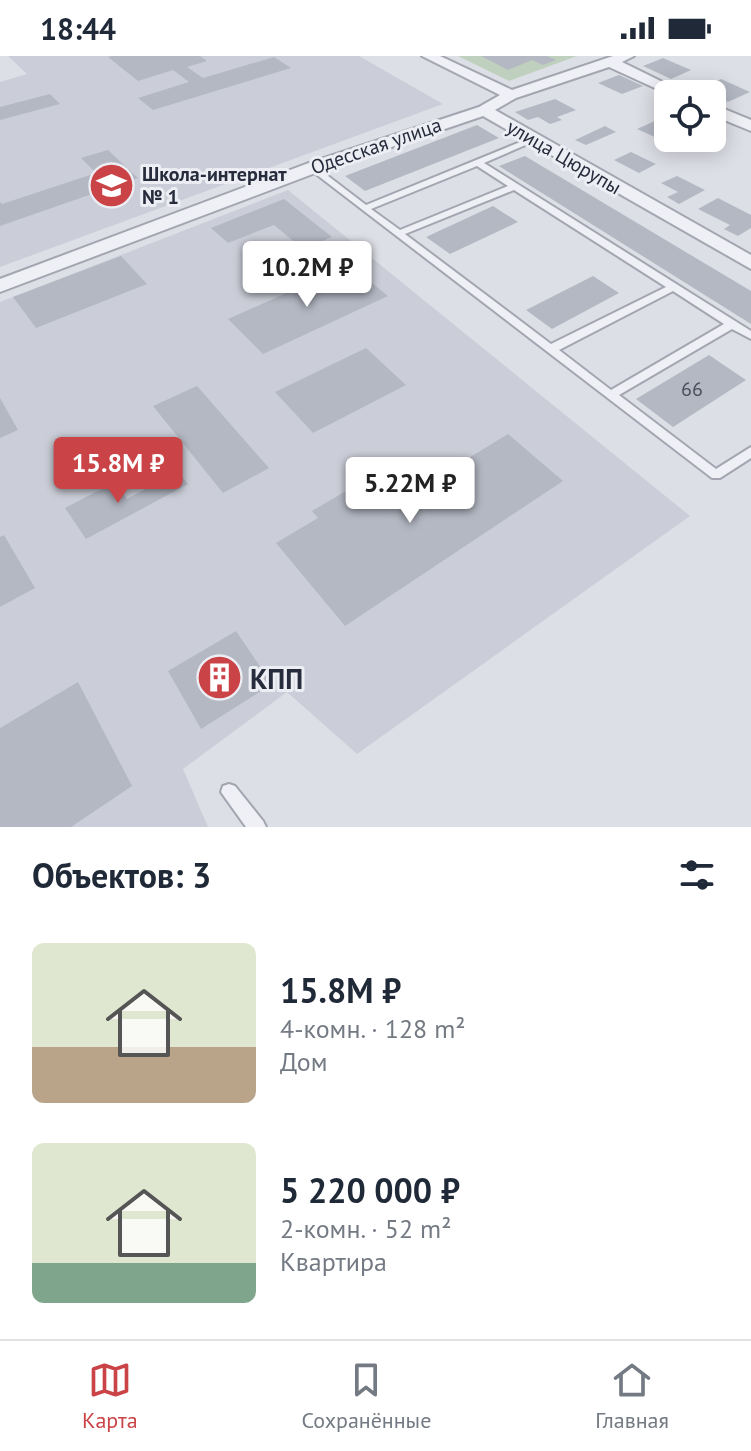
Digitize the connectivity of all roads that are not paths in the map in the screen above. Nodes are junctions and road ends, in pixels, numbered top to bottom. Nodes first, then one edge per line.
1 (429, 56) edge
2 (627, 56) edge
3 (610, 62) junction
4 (654, 82) edge
5 (511, 95) junction
6 (484, 110) junction
7 (726, 115) edge
8 (751, 126) edge
9 (533, 140) junction
10 (478, 163) junction
11 (312, 168) junction
12 (515, 186) junction
13 (365, 208) junction
14 (398, 234) junction
15 (751, 263) edge
16 (0, 286) edge
17 (674, 287) junction
18 (732, 324) junction
19 (751, 336) edge
20 (551, 349) junction
21 (611, 395) junction
22 (751, 452) edge
23 (229, 792) dead end
24 (257, 827) edge

1 - 5 street, улица Цюрупы
2 - 3 street
3 - 4 street
3 - 5 street
5 - 6 street, улица Цюрупы
6 - 9 street, улица Цюрупы
6 - 11 street, Одесская улица
7 - 8 street
9 - 10 lane
9 - 15 street, улица Цюрупы
10 - 12 lane
10 - 13 lane
11 - 13 lane
11 - 16 street, Одесская улица
12 - 14 lane
12 - 17 lane
13 - 14 lane
14 - 20 lane
17 - 18 lane
17 - 20 lane
18 - 19 lane
18 - 21 lane
20 - 21 lane
21 - 22 lane
23 - 24 lane

